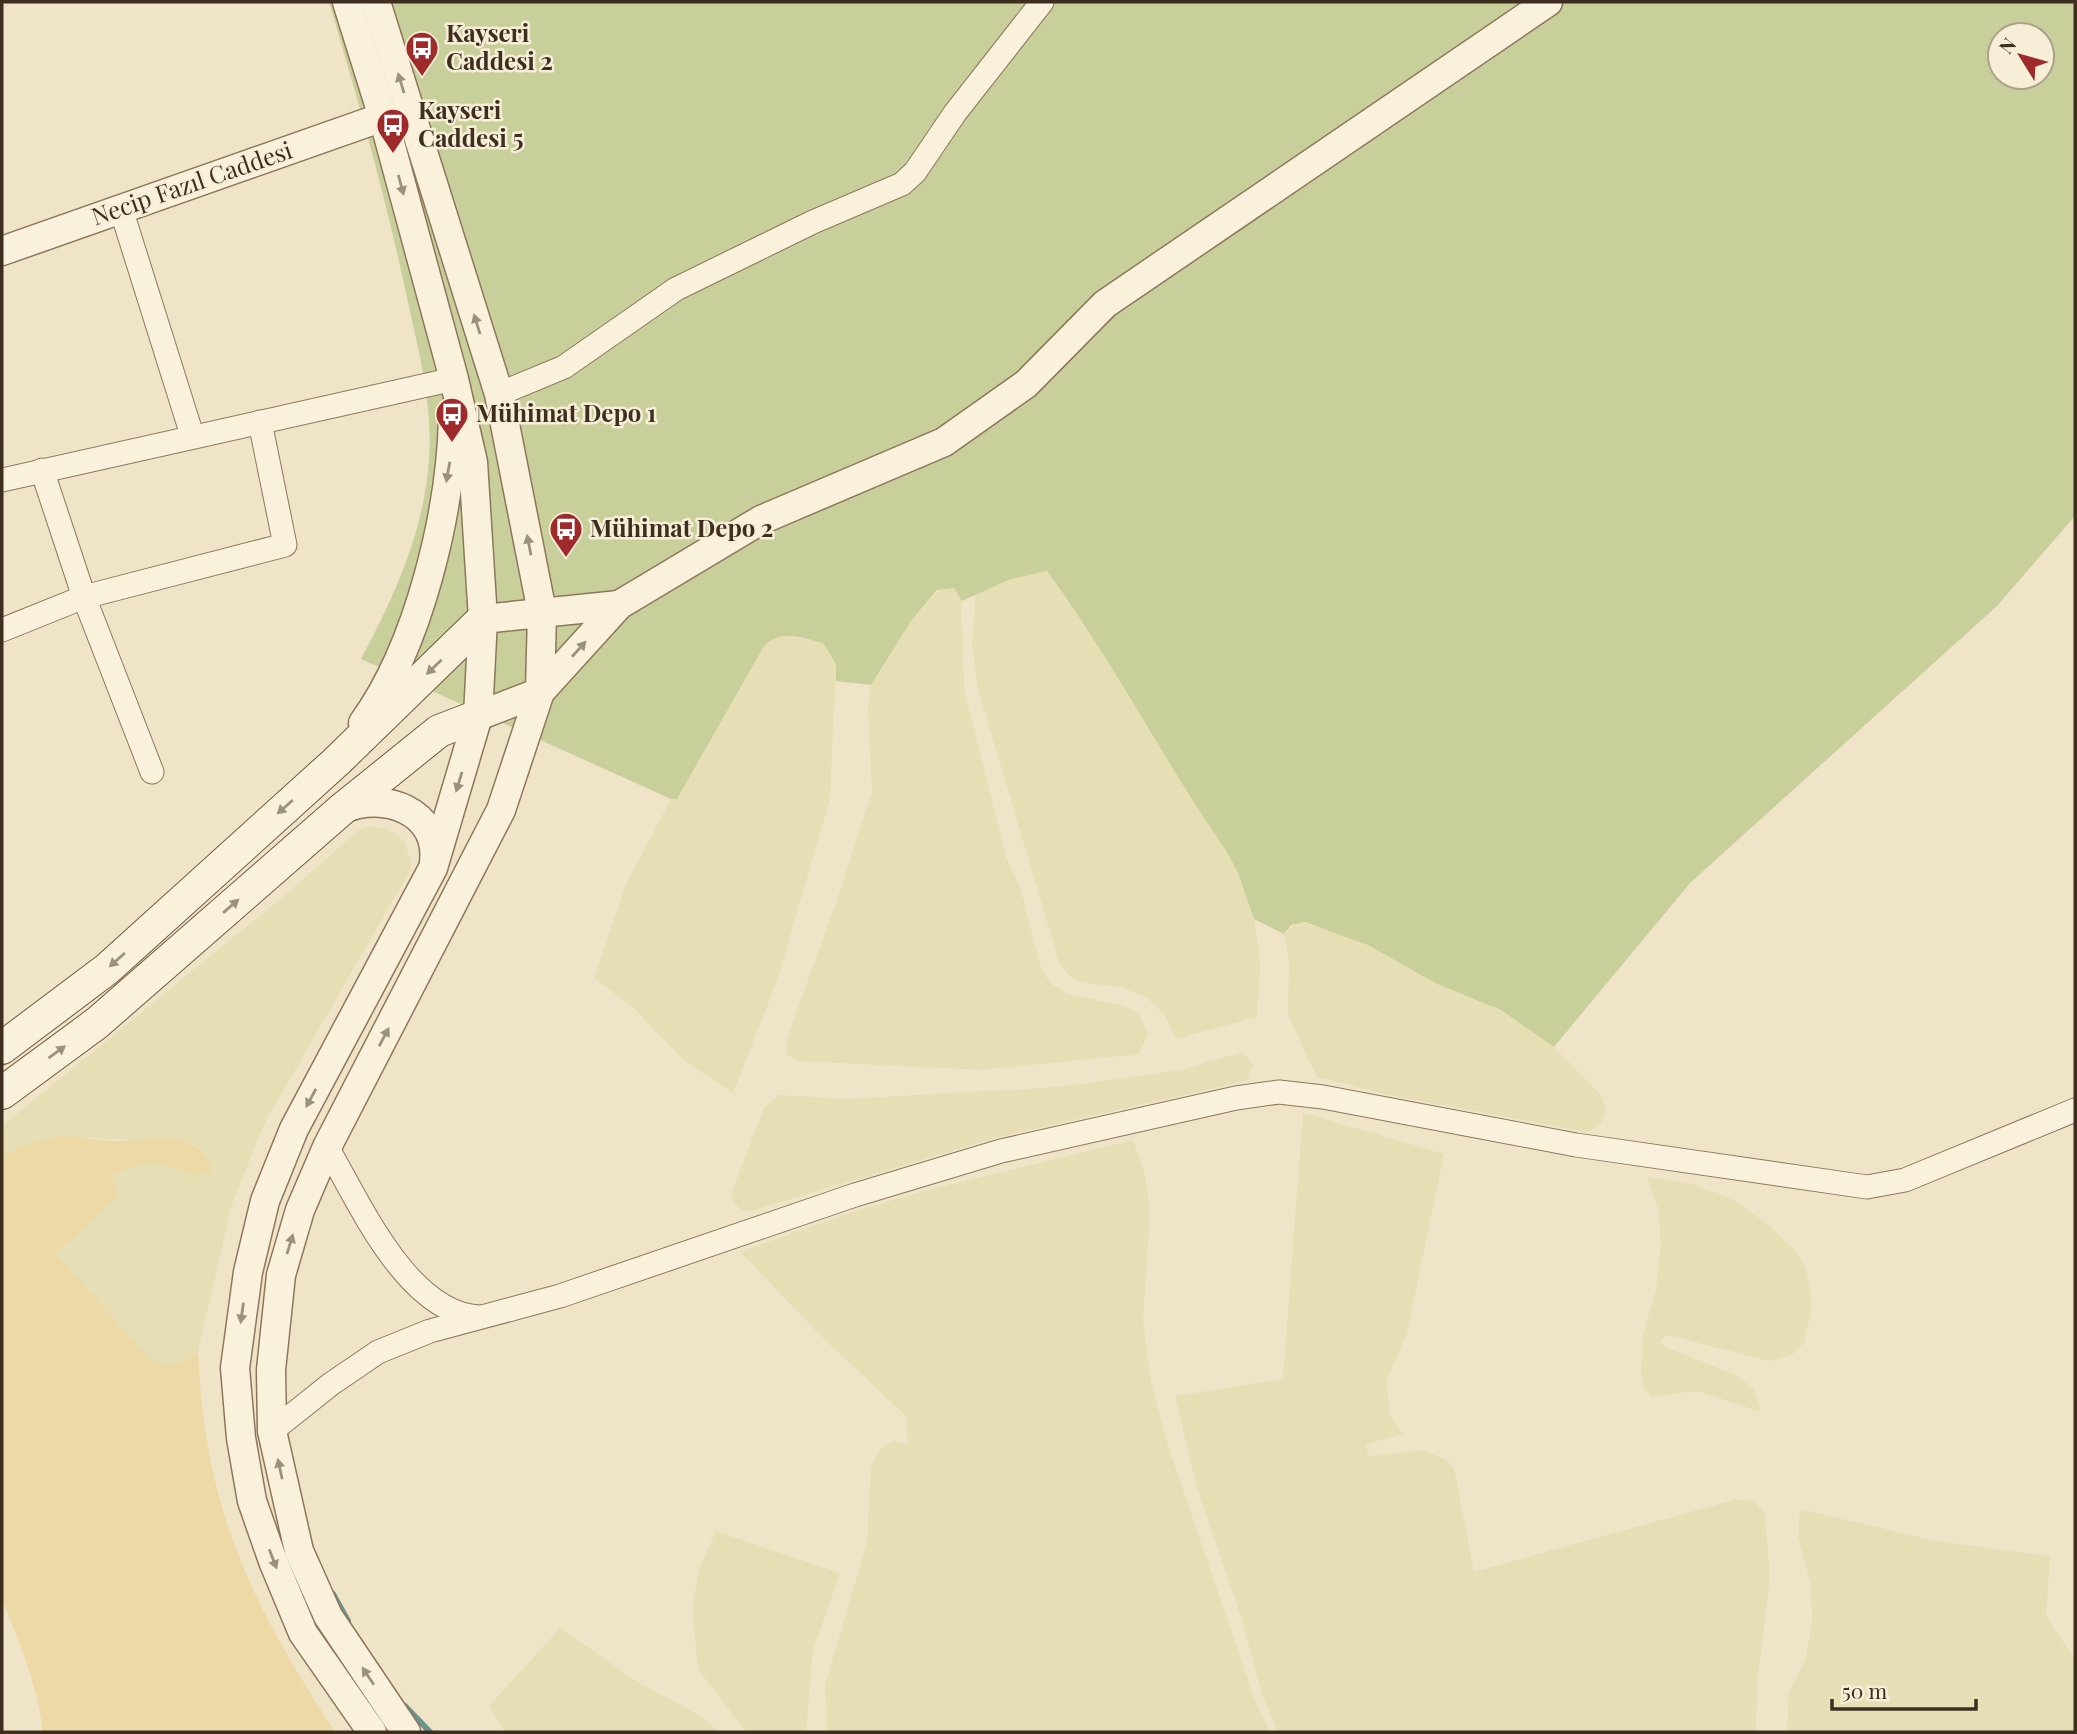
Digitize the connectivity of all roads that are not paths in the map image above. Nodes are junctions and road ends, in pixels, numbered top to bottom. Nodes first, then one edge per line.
1 (347, 2) edge
2 (376, 2) edge
3 (1042, 2) edge
4 (1548, 2) edge
5 (383, 117) junction
6 (121, 209) junction
7 (2, 251) edge
8 (454, 379) junction
9 (499, 394) junction
10 (260, 422) junction
11 (192, 435) junction
12 (42, 470) junction
13 (2, 480) edge
14 (84, 597) junction
15 (619, 605) junction
16 (541, 612) junction
17 (483, 619) junction
18 (2, 630) edge
19 (540, 692) junction
20 (478, 716) junction
21 (336, 762) junction
22 (152, 772) dead end
23 (341, 810) junction
24 (433, 868) junction
25 (2, 1048) edge
26 (2, 1093) edge
27 (2075, 1110) edge
28 (327, 1147) junction
29 (486, 1318) junction
30 (272, 1432) junction
31 (372, 1732) edge
32 (406, 1732) edge

1 - 5 street
9 -> 2 street
3 - 9 street
4 - 15 street
5 - 6 street, Necip Fazıl Caddesi
5 -> 8 street
6 - 7 street, Necip Fazıl Caddesi
6 - 11 street
8 - 10 street
8 - 17 street
8 -> 21 street
16 -> 9 street
10 - 11 street
10 - 14 street
11 - 12 street
12 - 13 street
12 - 14 street
14 - 18 street
14 - 22 street
15 - 16 street
19 -> 15 street
16 - 17 street
16 - 19 street
17 - 20 street
17 -> 21 main road
19 - 20 street
28 -> 19 street
20 - 23 main road
20 -> 24 street
21 -> 25 main road
23 - 24 street
26 -> 23 main road
24 -> 31 street
27 - 29 street
28 - 29 street
30 -> 28 street
29 - 30 street
32 -> 30 street

